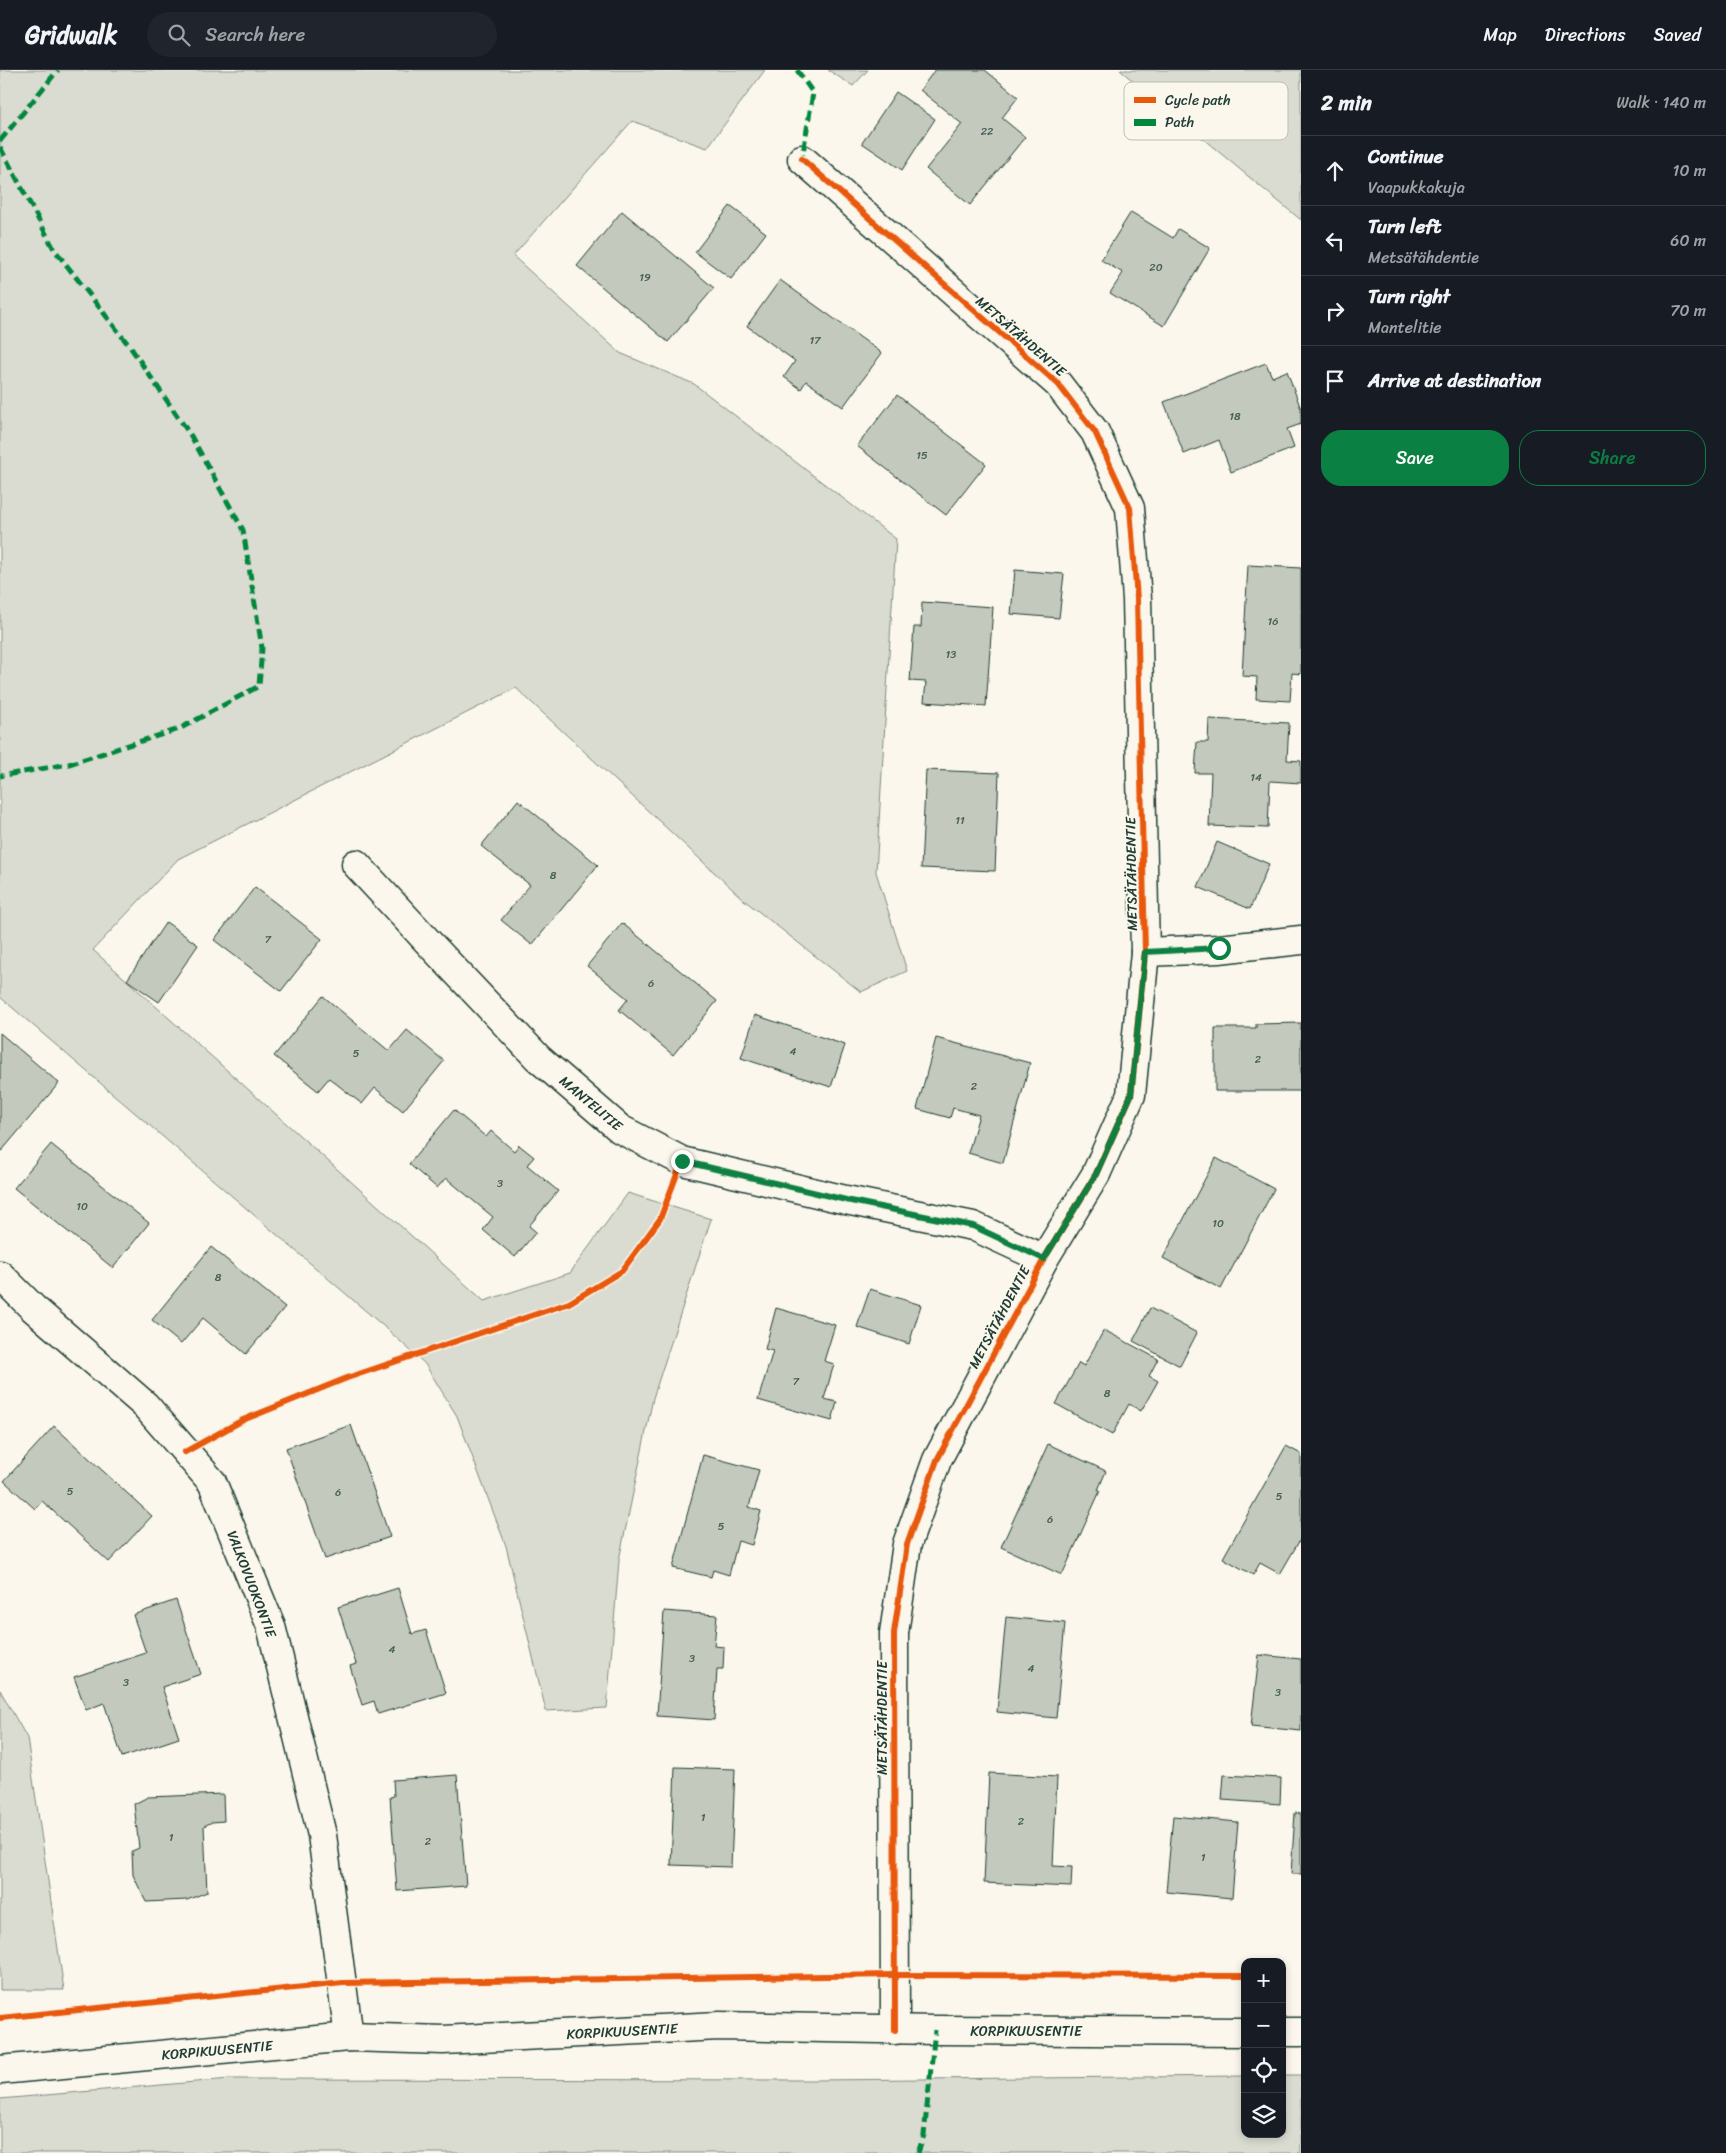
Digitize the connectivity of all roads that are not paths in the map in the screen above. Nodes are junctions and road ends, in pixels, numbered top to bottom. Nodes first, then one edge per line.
1 (802, 159) dead end
2 (356, 864) dead end
3 (1301, 940) edge
4 (1145, 952) junction
5 (1044, 1259) junction
6 (0, 1275) edge
7 (895, 2030) junction
8 (1241, 2032) edge
9 (1286, 2032) edge
10 (1301, 2032) edge
11 (349, 2038) junction
12 (0, 2070) edge

1 - 4 street, METSÄTÄHDENTIE
2 - 5 street, MANTELITIE
3 - 4 street
4 - 5 street, METSÄTÄHDENTIE
5 - 7 street, METSÄTÄHDENTIE
6 - 11 street, VALKOVUOKONTIE
7 - 8 street, KORPIKUUSENTIE
7 - 11 street, KORPIKUUSENTIE
9 - 10 street
11 - 12 street, KORPIKUUSENTIE

